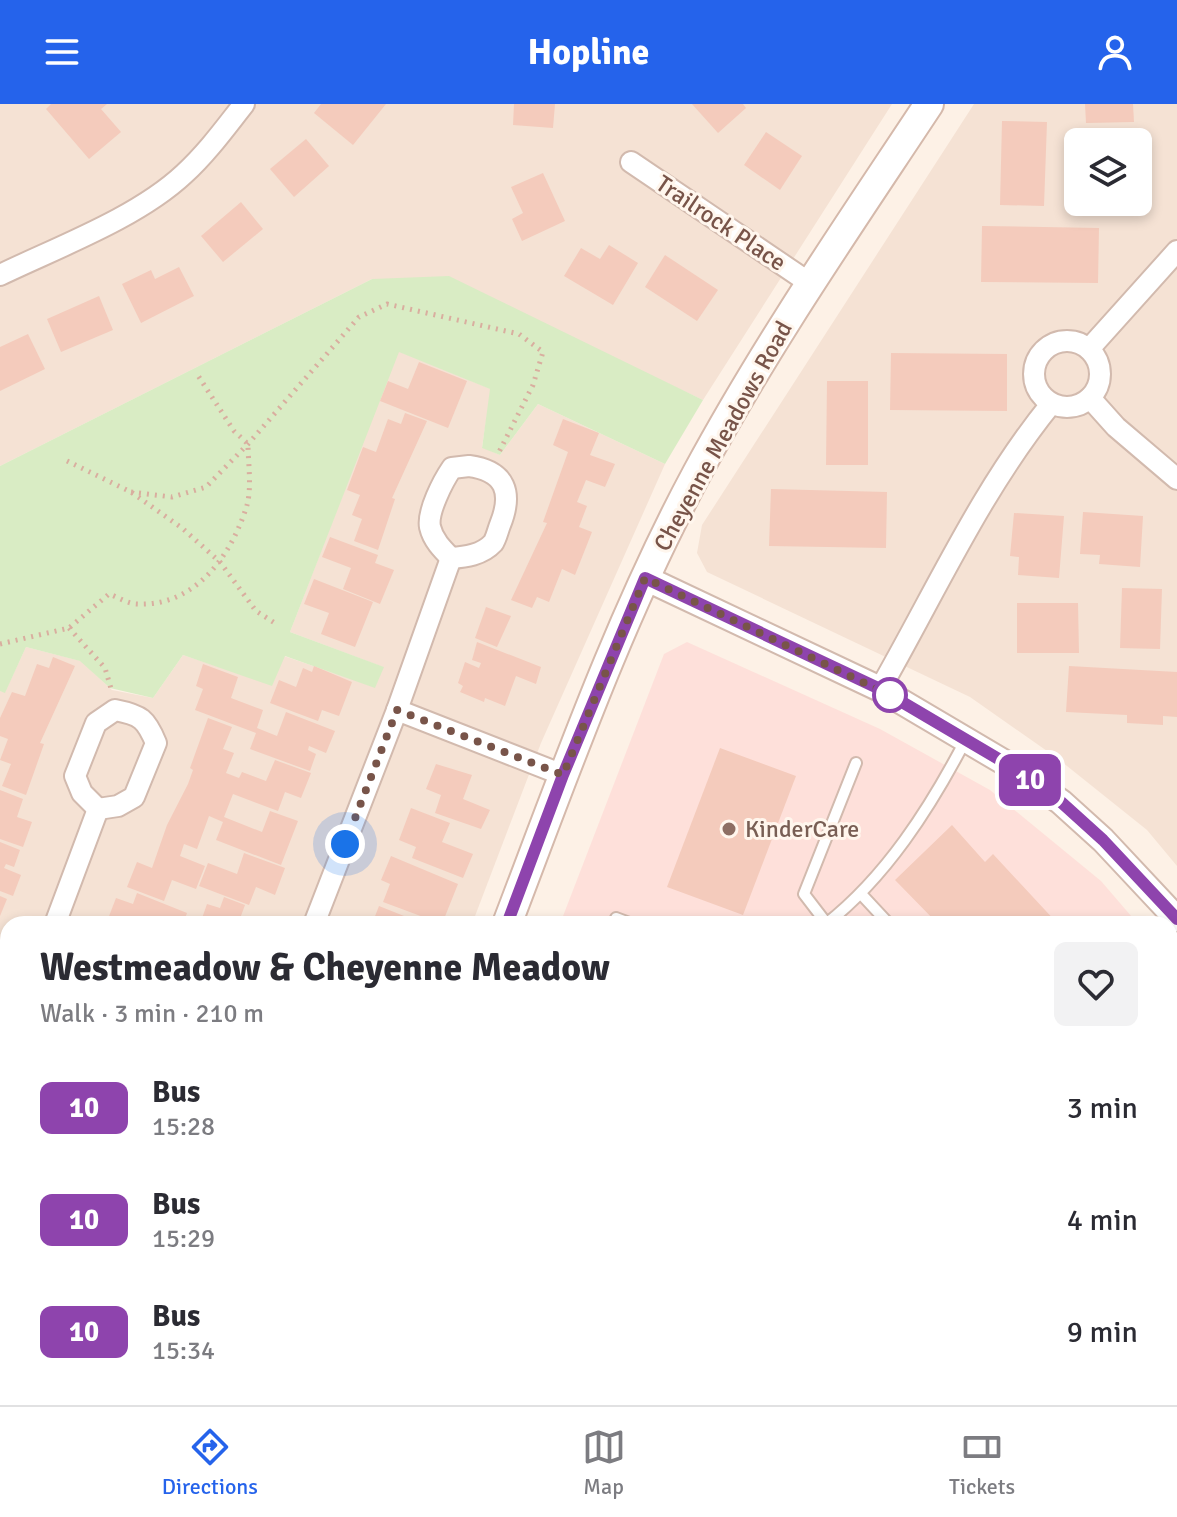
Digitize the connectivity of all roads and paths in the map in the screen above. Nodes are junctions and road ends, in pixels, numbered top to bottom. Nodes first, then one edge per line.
1 (929, 104) edge
2 (239, 106) edge
3 (631, 162) dead end
4 (1177, 251) edge
5 (0, 275) edge
6 (811, 284) junction
7 (1089, 349) junction
8 (197, 374) dead end
9 (1090, 398) junction
10 (1051, 404) junction
11 (248, 444) junction
12 (67, 461) dead end
13 (485, 468) junction
14 (1177, 479) edge
15 (131, 492) junction
16 (451, 558) junction
17 (220, 562) junction
18 (645, 578) junction
19 (278, 625) dead end
20 (69, 628) junction
21 (0, 644) edge
22 (880, 689) junction
23 (115, 710) junction
24 (397, 710) junction
25 (965, 739) junction
26 (856, 763) dead end
27 (563, 775) junction
28 (98, 809) junction
29 (862, 895) junction
30 (58, 916) edge
31 (317, 916) edge
32 (510, 916) edge
33 (821, 916) edge
34 (837, 916) edge
35 (882, 916) edge
36 (1174, 916) edge

1 - 6 main road, Cheyenne Meadows Road
2 - 5 street
3 - 6 street, Trailrock Place
4 - 7 street
6 - 18 main road, Cheyenne Meadows Road
7 - 9 street
7 - 10 street
8 - 11 path
9 - 10 street
9 - 14 street
10 - 22 street
11 - 13 path
11 - 15 path
11 - 17 path
12 - 15 path
13 - 16 street
13 - 16 street
15 - 17 path
16 - 24 street
17 - 19 path
17 - 20 path
18 - 22 street
18 - 27 main road, Cheyenne Meadows Road
20 - 21 path
20 - 23 path
22 - 25 street
23 - 28 street
23 - 28 street
24 - 27 street
24 - 31 street
25 - 29 lane
25 - 36 street
26 - 33 lane
27 - 32 main road, Cheyenne Meadows Road
28 - 30 street
29 - 34 lane
29 - 35 lane

